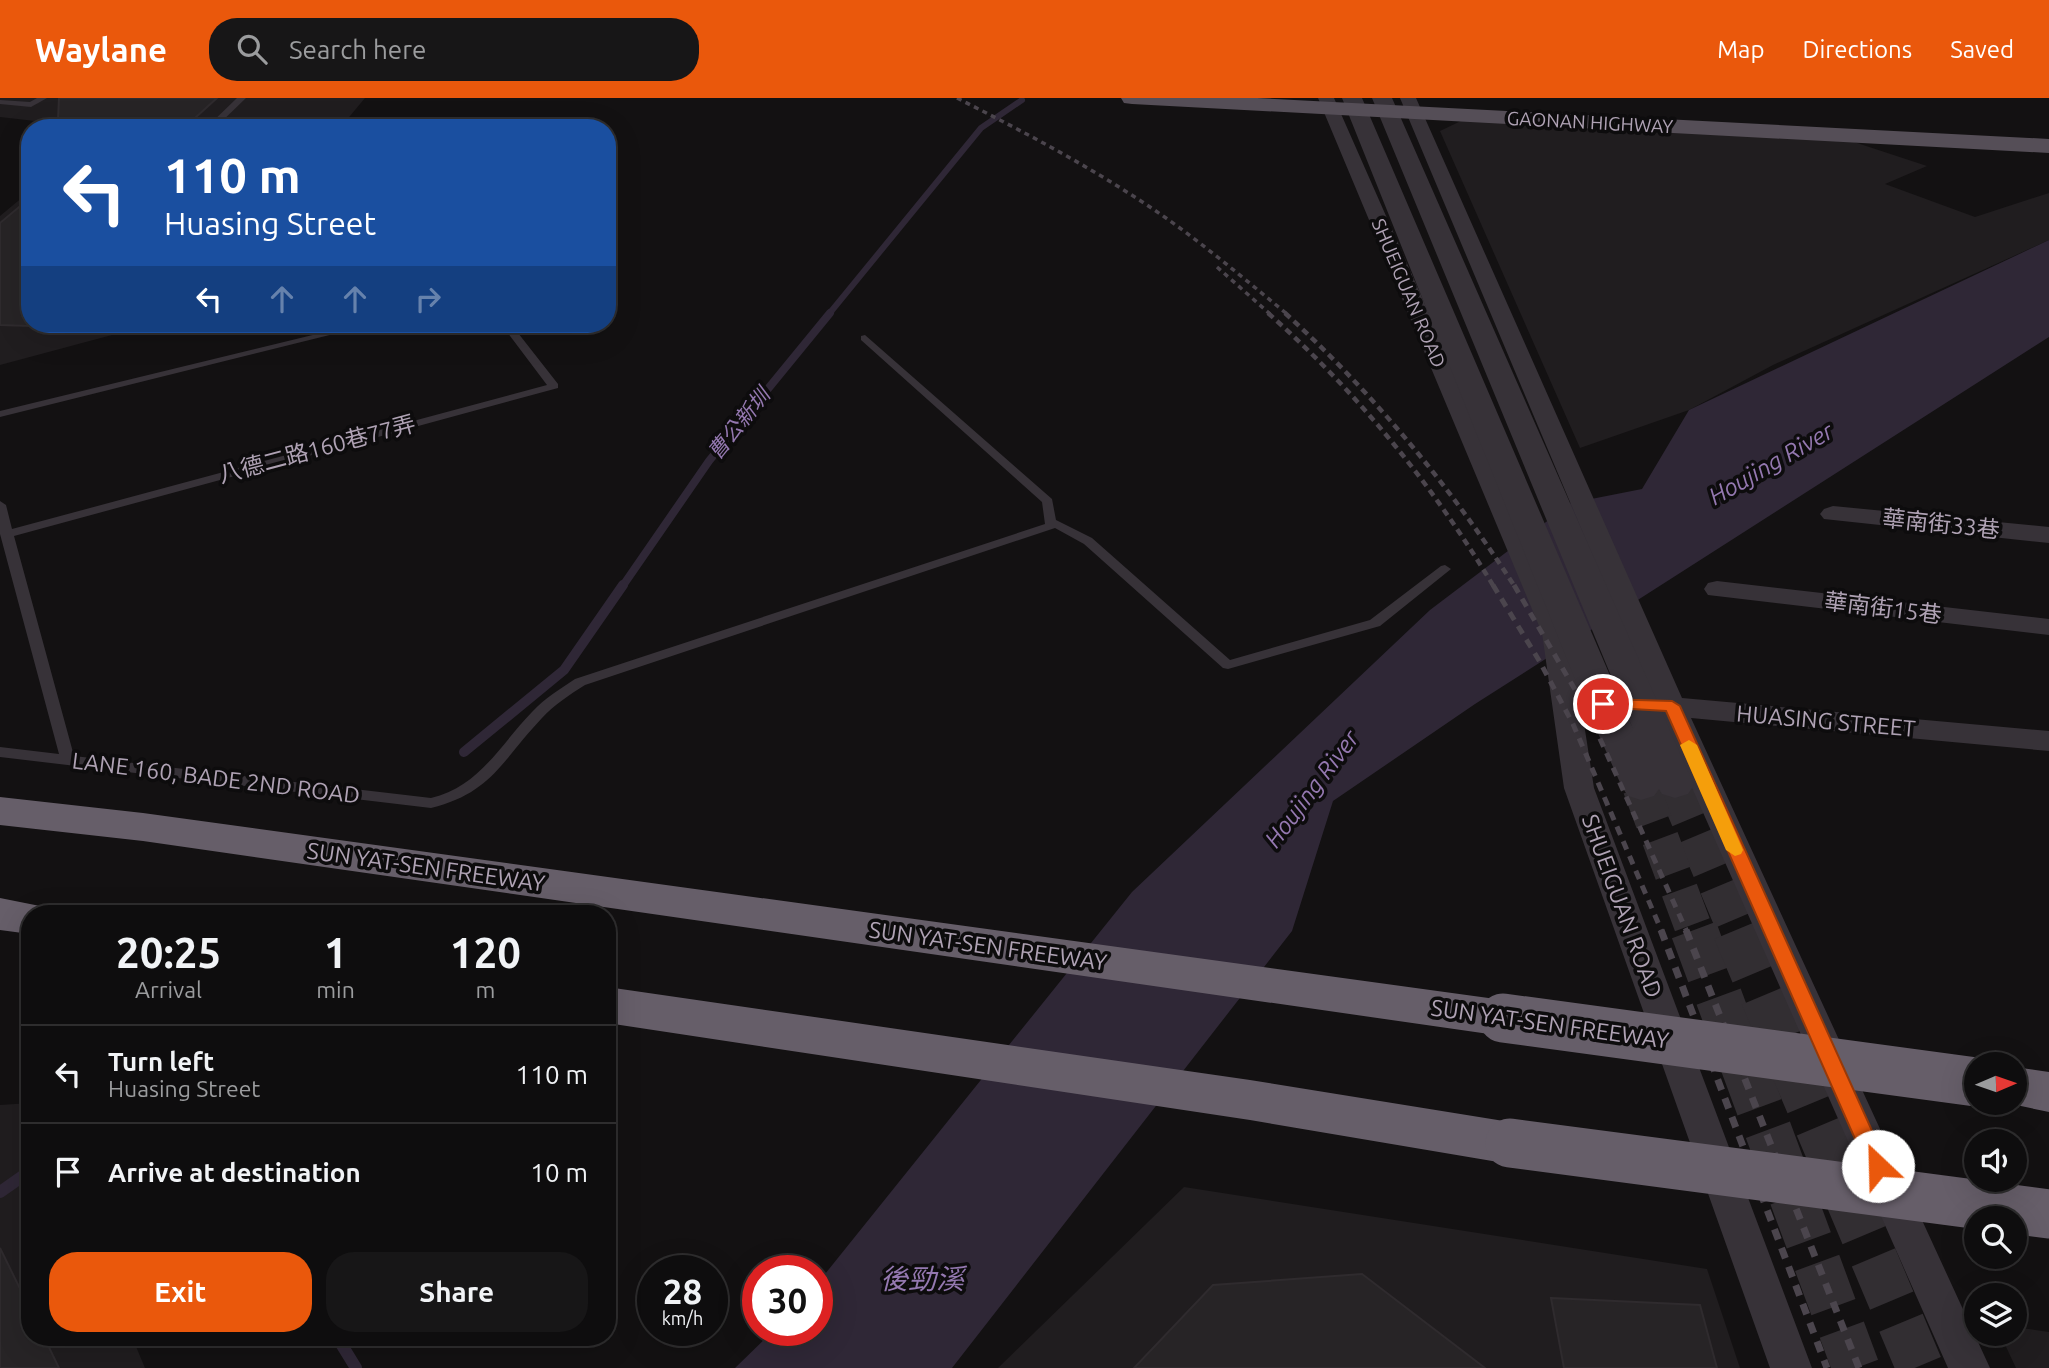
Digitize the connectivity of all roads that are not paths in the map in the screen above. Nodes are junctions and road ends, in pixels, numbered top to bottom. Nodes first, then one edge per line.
1 (43, 98) edge
2 (243, 98) edge
3 (1132, 98) edge
4 (1300, 98) edge
5 (1466, 98) edge
6 (0, 102) edge
7 (1341, 102) edge
8 (1398, 105) edge
9 (220, 119) edge
10 (2049, 127) edge
11 (2049, 135) edge
12 (2049, 146) edge
13 (332, 333) edge
14 (513, 333) edge
15 (865, 338) dead end
16 (0, 414) edge
17 (0, 505) edge
18 (1833, 514) dead end
19 (1051, 526) junction
20 (6, 534) junction
21 (2049, 535) edge
22 (1445, 569) dead end
23 (1717, 589) dead end
24 (2049, 627) edge
25 (1564, 631) junction
26 (1603, 704) junction
27 (1656, 705) junction
28 (2049, 741) edge
29 (0, 752) edge
30 (68, 761) junction
31 (0, 811) edge
32 (0, 914) edge
33 (21, 917) edge
34 (616, 1006) edge
35 (1964, 1080) edge
36 (2027, 1089) edge
37 (2049, 1092) edge
38 (2049, 1214) edge
39 (1791, 1368) edge
40 (1969, 1368) edge

1 - 6 lane
2 - 9 lane
3 - 7 main road, GAONAN HIGHWAY
4 - 7 main road, GAONAN HIGHWAY
5 - 10 main road, GAONAN HIGHWAY
7 - 8 main road, GAONAN HIGHWAY
7 - 25 street, SHUEIGUAN ROAD
8 - 11 main road, GAONAN HIGHWAY
8 - 12 main road, GAONAN HIGHWAY
8 - 27 street
13 - 16 lane
14 - 20 lane, 八德二路160巷77弄
15 - 19 lane
17 - 20 lane
18 - 21 street, 華南街33巷
19 - 22 lane
19 - 30 lane, LANE 160, BADE 2ND ROAD
20 - 30 lane
23 - 24 street, 華南街15巷
25 - 26 street
25 - 39 street, SHUEIGUAN ROAD
26 - 27 street, HUASING STREET
26 - 27 street
27 - 28 street, HUASING STREET
27 - 40 street
29 - 30 lane, LANE 160, BADE 2ND ROAD
31 - 35 highway, SUN YAT-SEN FREEWAY, bridge
32 - 33 highway
34 - 38 highway, bridge
36 - 37 highway

